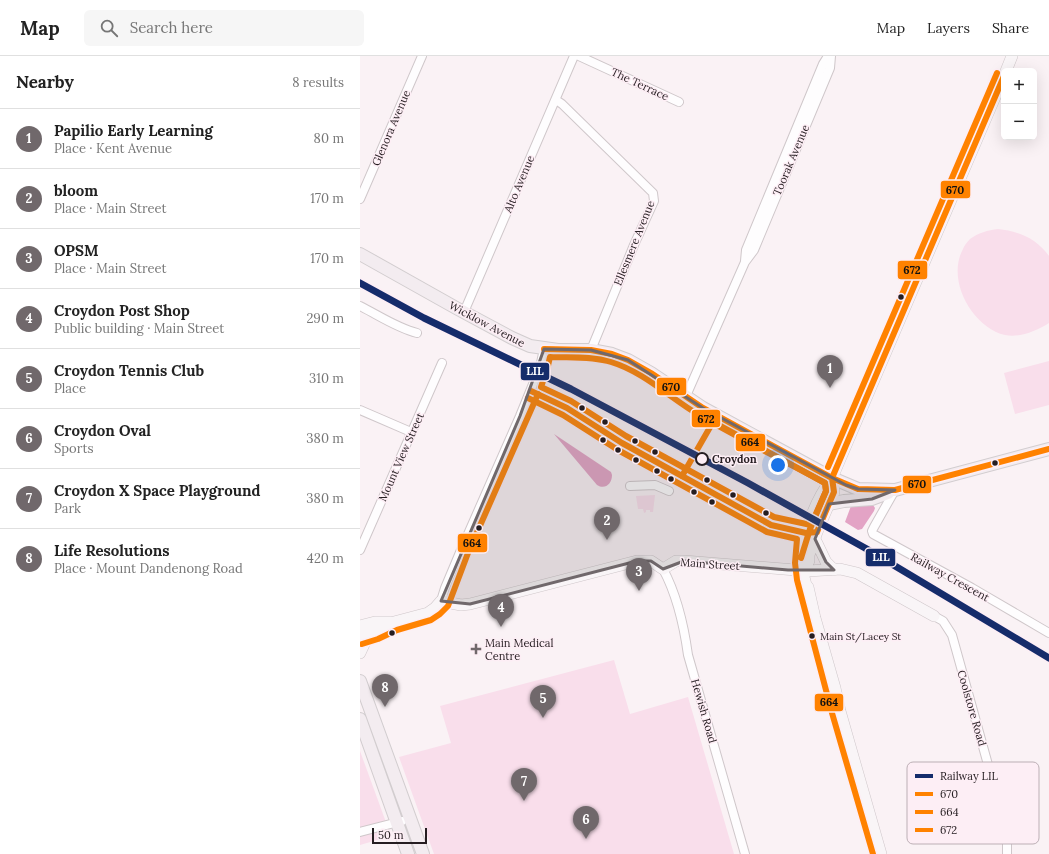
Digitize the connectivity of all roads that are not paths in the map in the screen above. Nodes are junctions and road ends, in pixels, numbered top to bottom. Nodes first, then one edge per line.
1 (422, 56) edge
2 (574, 56) edge
3 (579, 56) edge
4 (830, 56) edge
5 (1012, 56) edge
6 (1007, 68) edge
7 (1001, 83) edge
8 (556, 100) junction
9 (679, 102) dead end
10 (360, 200) edge
11 (360, 254) edge
12 (360, 306) edge
13 (464, 312) junction
14 (417, 333) dead end
15 (544, 349) junction
16 (591, 350) junction
17 (442, 364) dead end
18 (686, 396) junction
19 (360, 410) edge
20 (411, 432) junction
21 (1049, 449) edge
22 (832, 478) junction
23 (630, 486) dead end
24 (895, 490) junction
25 (669, 491) dead end
26 (829, 504) junction
27 (815, 539) junction
28 (360, 550) edge
29 (662, 568) junction
30 (834, 570) junction
31 (805, 571) junction
32 (441, 601) junction
33 (934, 616) joint
34 (394, 622) junction
35 (360, 626) edge
36 (375, 632) junction
37 (1049, 633) edge
38 (360, 636) edge
39 (360, 653) edge
40 (360, 681) edge
41 (360, 719) edge
42 (987, 762) edge
43 (410, 818) junction
44 (397, 822) junction
45 (360, 832) edge
46 (408, 854) edge
47 (423, 854) edge
48 (745, 854) edge
49 (881, 854) edge

1 - 10 street, Glenora Avenue
2 - 8 street, Alto Avenue
3 - 9 street, The Terrace
4 - 18 street, Toorak Avenue
5 - 6 street
7 - 22 street
8 - 13 street, Alto Avenue
8 - 16 street, Ellesmere Avenue
11 - 13 main road, Wicklow Avenue
12 - 14 street
13 - 15 main road, Wicklow Avenue
15 - 16 main road, Wicklow Avenue
15 - 32 street
16 - 18 main road, Wicklow Avenue
17 - 20 street, Mount View Street
18 - 22 main road, Wicklow Avenue
19 - 20 street
20 - 28 street, Mount View Street
21 - 24 main road
22 - 24 main road, Wicklow Avenue
22 - 26 street
22 - 31 street
23 - 25 street
24 - 26 main road
24 - 37 street, Railway Crescent
26 - 27 street
27 - 30 street
27 - 31 street
29 - 31 street, Main Street
29 - 32 street
29 - 48 street, Hewish Road
30 - 31 street, Main Street
30 - 33 street, Main Street
31 - 49 street
32 - 34 street
33 - 42 street, Coolstore Road
34 - 35 street
34 - 36 street
36 - 38 street
36 - 39 street
40 - 43 main road
41 - 44 main road
43 - 44 street
43 - 47 main road
44 - 45 street
44 - 46 main road

